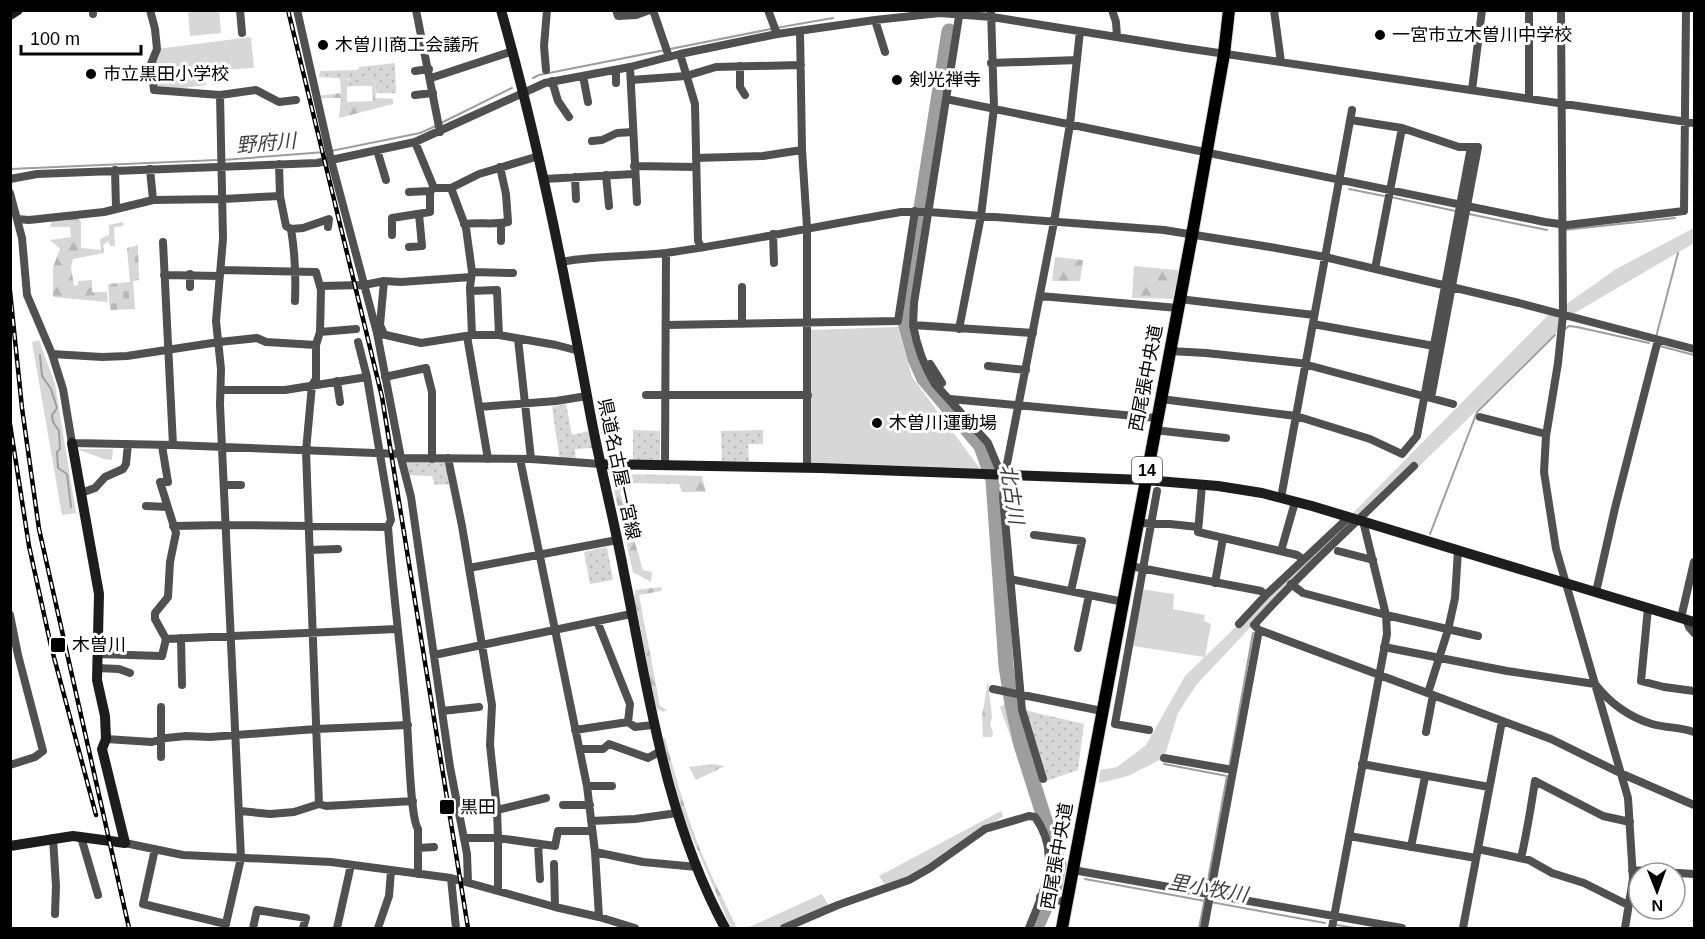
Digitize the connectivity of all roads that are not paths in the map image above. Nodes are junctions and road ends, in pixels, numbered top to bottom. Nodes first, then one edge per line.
1 (18, 10) edge
2 (150, 10) edge
3 (240, 10) edge
4 (297, 10) edge
5 (416, 10) edge
6 (501, 10) edge
7 (548, 10) edge
8 (616, 10) edge
9 (651, 10) edge
10 (768, 10) edge
11 (1112, 10) edge
12 (1229, 10) edge
13 (1274, 10) edge
14 (1482, 10) edge
15 (1530, 10) edge
16 (1562, 10) edge
17 (1686, 10) edge
18 (924, 13) edge
19 (957, 13) edge
20 (992, 14) edge
21 (10, 15) edge
22 (862, 18) edge
23 (875, 20) junction
24 (776, 30) junction
25 (800, 31) junction
26 (1080, 31) junction
27 (242, 33) dead end
28 (1117, 37) junction
29 (513, 51) junction
30 (885, 52) dead end
31 (667, 53) junction
32 (680, 54) junction
33 (1224, 54) junction
34 (1077, 60) junction
35 (1281, 62) junction
36 (991, 63) junction
37 (801, 65) junction
38 (740, 66) junction
39 (630, 67) junction
40 (415, 70) dead end
41 (546, 70) dead end
42 (616, 70) junction
43 (430, 74) junction
44 (583, 76) junction
45 (686, 76) junction
46 (632, 80) junction
47 (552, 81) junction
48 (616, 84) dead end
49 (1472, 90) junction
50 (524, 92) junction
51 (433, 93) junction
52 (220, 95) junction
53 (415, 95) dead end
54 (745, 95) dead end
55 (1529, 98) junction
56 (946, 99) junction
57 (296, 100) dead end
58 (588, 102) dead end
59 (1561, 103) junction
60 (994, 108) junction
61 (321, 117) junction
62 (333, 117) dead end
63 (569, 117) dead end
64 (1690, 122) edge
65 (1070, 124) junction
66 (439, 127) junction
67 (1402, 128) junction
68 (633, 132) junction
69 (592, 141) dead end
70 (415, 142) junction
71 (377, 150) junction
72 (802, 150) junction
73 (1205, 154) junction
74 (539, 156) junction
75 (331, 159) junction
76 (221, 161) junction
77 (696, 162) junction
78 (279, 164) junction
79 (500, 167) junction
80 (150, 169) junction
81 (115, 170) junction
82 (634, 170) junction
83 (606, 175) junction
84 (575, 177) junction
85 (10, 179) edge
86 (544, 179) junction
87 (386, 180) dead end
88 (1340, 180) junction
89 (451, 188) junction
90 (432, 190) junction
91 (1390, 190) junction
92 (409, 192) dead end
93 (10, 193) edge
94 (280, 196) junction
95 (223, 199) junction
96 (576, 199) dead end
97 (153, 200) junction
98 (637, 202) dead end
99 (1464, 205) junction
100 (609, 206) dead end
101 (116, 208) junction
102 (922, 211) junction
103 (418, 214) junction
104 (981, 216) junction
105 (17, 219) junction
106 (1054, 222) junction
107 (501, 223) junction
108 (464, 224) junction
109 (1561, 225) junction
110 (328, 227) dead end
111 (807, 227) junction
112 (291, 228) junction
113 (773, 234) junction
114 (392, 235) dead end
115 (1192, 235) junction
116 (501, 241) dead end
117 (163, 242) dead end
118 (409, 247) dead end
119 (701, 247) junction
120 (666, 253) junction
121 (1325, 257) junction
122 (561, 262) junction
123 (774, 263) dead end
124 (1375, 268) junction
125 (296, 271) junction
126 (220, 273) junction
127 (513, 273) dead end
128 (164, 274) junction
129 (190, 274) junction
130 (471, 274) junction
131 (384, 281) junction
132 (364, 285) junction
133 (320, 286) junction
134 (1448, 286) junction
135 (190, 287) dead end
136 (742, 287) dead end
137 (470, 291) junction
138 (1040, 296) junction
139 (295, 301) dead end
140 (1179, 304) junction
141 (1314, 315) junction
142 (1563, 315) junction
143 (808, 323) junction
144 (742, 324) junction
145 (1312, 324) junction
146 (666, 325) junction
147 (916, 326) junction
148 (356, 329) dead end
149 (959, 329) junction
150 (320, 332) junction
151 (1033, 333) junction
152 (381, 334) junction
153 (499, 335) junction
154 (470, 336) junction
155 (518, 339) junction
156 (1658, 340) junction
157 (219, 342) junction
158 (358, 342) dead end
159 (316, 345) junction
160 (1434, 346) junction
161 (167, 349) junction
162 (1695, 349) edge
163 (579, 351) junction
164 (1170, 351) junction
165 (52, 354) junction
166 (1305, 364) junction
167 (988, 366) dead end
168 (1026, 370) junction
169 (367, 377) junction
170 (385, 377) junction
171 (337, 381) junction
172 (942, 383) dead end
173 (312, 385) junction
174 (222, 390) junction
175 (646, 395) dead end
176 (665, 395) junction
177 (808, 395) junction
178 (586, 396) junction
179 (1428, 397) junction
180 (950, 399) junction
181 (1161, 399) junction
182 (340, 402) dead end
183 (525, 403) junction
184 (1453, 404) dead end
185 (1018, 406) junction
186 (479, 407) junction
187 (1296, 416) junction
188 (1480, 417) dead end
189 (1156, 424) junction
190 (1546, 434) junction
191 (1226, 438) dead end
192 (72, 443) junction
193 (128, 444) junction
194 (172, 445) junction
195 (162, 446) junction
196 (223, 447) junction
197 (306, 450) junction
198 (379, 454) junction
199 (400, 456) junction
200 (448, 458) junction
201 (432, 459) junction
202 (488, 459) junction
203 (520, 459) junction
204 (531, 459) junction
205 (600, 464) junction
206 (665, 464) junction
207 (1414, 466) dead end
208 (807, 468) junction
209 (1003, 472) junction
210 (1145, 480) junction
211 (1202, 484) junction
212 (225, 485) junction
213 (241, 485) dead end
214 (1157, 491) dead end
215 (81, 493) junction
216 (1281, 498) junction
217 (1295, 502) junction
218 (146, 506) dead end
219 (167, 507) junction
220 (1357, 520) junction
221 (1138, 523) junction
222 (1152, 524) junction
223 (226, 525) junction
224 (173, 526) junction
225 (309, 526) junction
226 (388, 527) junction
227 (1198, 527) junction
228 (1034, 535) dead end
229 (1223, 538) junction
230 (616, 540) junction
231 (338, 549) dead end
232 (310, 550) junction
233 (1458, 550) junction
234 (1281, 551) junction
235 (1338, 551) dead end
236 (540, 554) junction
237 (1303, 559) junction
238 (1373, 560) junction
239 (1695, 562) edge
240 (1130, 566) junction
241 (469, 568) junction
242 (1143, 570) junction
243 (1010, 579) junction
244 (1215, 583) junction
245 (1565, 583) junction
246 (1291, 584) junction
247 (1071, 591) junction
248 (1596, 592) junction
249 (1089, 595) junction
250 (1266, 595) junction
251 (1124, 602) junction
252 (1648, 608) junction
253 (631, 614) junction
254 (10, 615) edge
255 (1386, 615) junction
256 (1687, 620) edge
257 (597, 621) junction
258 (1239, 624) dead end
259 (1119, 626) junction
260 (1133, 628) junction
261 (398, 629) junction
262 (1259, 630) junction
263 (1448, 630) junction
264 (555, 631) junction
265 (1695, 633) edge
266 (313, 634) junction
267 (1478, 636) dead end
268 (231, 637) junction
269 (181, 638) junction
270 (166, 639) junction
271 (482, 646) junction
272 (1384, 646) junction
273 (1078, 648) dead end
274 (97, 654) junction
275 (434, 655) junction
276 (1439, 658) junction
277 (97, 668) junction
278 (130, 673) dead end
279 (1379, 674) junction
280 (1594, 684) junction
281 (182, 685) dead end
282 (993, 689) dead end
283 (1695, 690) edge
284 (1018, 694) junction
285 (1431, 694) junction
286 (479, 706) dead end
287 (160, 707) dead end
288 (442, 711) junction
289 (1102, 711) junction
290 (1502, 721) junction
291 (628, 722) junction
292 (408, 725) junction
293 (653, 725) junction
294 (316, 729) junction
295 (575, 730) junction
296 (1149, 730) dead end
297 (1426, 732) dead end
298 (1695, 732) edge
299 (237, 734) junction
300 (106, 739) junction
301 (160, 739) junction
302 (580, 749) junction
303 (659, 752) junction
304 (161, 757) dead end
305 (1164, 758) dead end
306 (1362, 764) junction
307 (10, 765) edge
308 (1233, 770) junction
309 (1620, 773) junction
310 (1425, 777) junction
311 (1043, 779) dead end
312 (588, 786) junction
313 (612, 786) dead end
314 (1489, 788) junction
315 (546, 798) dead end
316 (413, 801) junction
317 (319, 804) junction
318 (563, 805) dead end
319 (590, 805) junction
320 (1695, 805) edge
321 (497, 810) junction
322 (240, 811) junction
323 (677, 813) junction
324 (591, 821) junction
325 (1630, 822) junction
326 (592, 831) junction
327 (1349, 836) junction
328 (81, 837) junction
329 (53, 838) junction
330 (464, 838) junction
331 (498, 838) junction
332 (125, 843) junction
333 (538, 844) junction
334 (10, 846) edge
335 (1411, 847) junction
336 (418, 848) junction
337 (434, 848) dead end
338 (155, 849) junction
339 (595, 852) junction
340 (1477, 854) junction
341 (241, 858) junction
342 (1521, 858) junction
343 (1632, 861) edge
344 (554, 864) dead end
345 (351, 865) junction
346 (697, 867) junction
347 (1073, 870) junction
348 (391, 871) junction
349 (418, 874) junction
350 (451, 878) junction
351 (540, 879) dead end
352 (468, 882) junction
353 (498, 891) junction
354 (98, 895) dead end
355 (1042, 898) junction
356 (1210, 899) junction
357 (1062, 901) junction
358 (1627, 904) edge
359 (555, 907) junction
360 (55, 914) dead end
361 (599, 917) junction
362 (1334, 917) junction
363 (226, 926) edge
364 (253, 928) edge
365 (303, 928) edge
366 (337, 928) edge
367 (378, 928) edge
368 (456, 928) edge
369 (635, 928) edge
370 (725, 928) edge
371 (784, 928) edge
372 (1029, 928) edge
373 (1062, 928) edge
374 (1204, 928) edge
375 (1332, 928) edge
376 (1402, 928) edge
377 (1463, 928) edge

1 - 21 main road
2 - 52 street
3 - 27 street
4 - 61 street
5 - 43 street
6 - 29 main road, 県道名古屋一宮線
7 - 41 street
8 - 9 street
9 - 31 street
10 - 24 street
11 - 28 street
12 - 33 main road, 西尾張中央道 / 14
13 - 35 street
14 - 49 street
15 - 55 street
16 - 59 street
17 - 64 street
18 - 19 street
18 - 23 street
19 - 20 street
19 - 56 street
20 - 26 street
20 - 36 street
22 - 23 street
22 - 25 street
23 - 30 street
24 - 25 street
24 - 32 street
25 - 37 street
26 - 28 street
26 - 34 street
28 - 33 street
29 - 43 street
29 - 50 main road, 県道名古屋一宮線
31 - 32 street
31 - 39 street
32 - 45 street
33 - 35 street
33 - 73 main road, 西尾張中央道 / 14
34 - 36 street
34 - 65 street
35 - 49 street
36 - 60 street
37 - 38 street
37 - 72 street
38 - 45 street
38 - 54 street
39 - 42 street
39 - 46 street
40 - 43 street
42 - 44 street
42 - 48 street
43 - 51 street
44 - 47 street
44 - 58 street
45 - 46 street
45 - 77 street
46 - 68 street
47 - 50 street
47 - 63 street
49 - 55 street
50 - 66 street
50 - 74 main road, 県道名古屋一宮線
51 - 53 street
51 - 66 street
52 - 57 street
52 - 76 street
55 - 59 street
56 - 60 street
56 - 102 street
59 - 64 street
59 - 109 street
60 - 65 street
60 - 104 street
61 - 62 street
61 - 75 street
64 - 109 street
65 - 73 street
65 - 106 street
66 - 70 street
67 - 88 street
67 - 91 street
67 - 99 street
68 - 69 street
68 - 82 street
70 - 71 street
70 - 90 street
71 - 75 street
71 - 87 street
72 - 77 street
72 - 111 street
73 - 88 street
73 - 115 main road, 西尾張中央道 / 14
74 - 79 street
74 - 86 main road, 県道名古屋一宮線
75 - 78 street
75 - 132 street
76 - 78 street
76 - 80 street
76 - 95 street
77 - 82 street
77 - 119 street
78 - 94 street
79 - 89 street
79 - 107 street
80 - 81 street
80 - 97 street
81 - 85 street
81 - 101 street
82 - 83 street
82 - 98 street
83 - 84 street
83 - 100 street
84 - 86 street
84 - 96 street
86 - 122 main road, 県道名古屋一宮線
88 - 91 street
88 - 121 street
89 - 90 street
89 - 108 street
90 - 92 street
90 - 103 street
91 - 99 street
91 - 124 street
93 - 105 street
94 - 95 street
94 - 112 street
95 - 97 street
95 - 126 street
97 - 101 street
99 - 109 street
99 - 134 street
101 - 105 street
102 - 104 street
102 - 111 street
102 - 143 street
102 - 147 street
103 - 114 street
103 - 118 street
104 - 106 street
104 - 149 street
105 - 165 street
106 - 115 street
106 - 138 street
107 - 108 street
107 - 116 street
108 - 130 street
109 - 142 street
110 - 112 street
111 - 113 street
111 - 143 street
112 - 125 street
113 - 119 street
113 - 123 street
115 - 121 street
115 - 140 main road, 西尾張中央道 / 14
117 - 128 street
119 - 120 street
120 - 122 street
120 - 146 street
121 - 124 street
121 - 141 street
122 - 163 main road, 県道名古屋一宮線
124 - 134 street
125 - 126 street
125 - 133 street
125 - 139 street
126 - 129 street
126 - 157 street
127 - 130 street
128 - 129 street
128 - 161 street
129 - 135 street
130 - 131 street
130 - 137 street
131 - 132 street
131 - 152 street
132 - 133 street
132 - 152 street
133 - 150 street
134 - 142 street
134 - 160 street
134 - 179 street
136 - 144 street
137 - 153 street
137 - 154 street
138 - 140 street
138 - 151 street
140 - 141 street
140 - 164 main road, 西尾張中央道 / 14
141 - 145 street
142 - 156 street
142 - 190 street
143 - 144 street
143 - 177 street
144 - 146 street
145 - 160 street
145 - 166 street
146 - 176 street
147 - 149 street
147 - 172 street
147 - 180 street
148 - 150 street
149 - 151 street
150 - 159 street
151 - 168 street
152 - 154 street
152 - 170 street
153 - 154 street
153 - 155 street
154 - 186 street
155 - 163 street
155 - 183 street
156 - 162 street
156 - 248 street
157 - 159 street
157 - 161 street
157 - 174 street
158 - 169 street
159 - 173 street
160 - 179 street
161 - 165 street
161 - 194 street
163 - 178 main road, 県道名古屋一宮線
164 - 166 street
164 - 181 main road, 西尾張中央道 / 14
165 - 192 street
166 - 179 street
166 - 187 street
167 - 168 street
168 - 185 street
169 - 171 street
169 - 198 street
170 - 199 street
170 - 201 street
171 - 173 street
171 - 182 street
173 - 174 street
173 - 197 street
174 - 196 street
175 - 176 street
176 - 177 street
176 - 206 street
177 - 208 street
178 - 183 street
178 - 205 main road, 県道名古屋一宮線
179 - 184 street
179 - 187 street
180 - 185 street
180 - 209 street
181 - 187 street
181 - 189 main road, 西尾張中央道 / 14
183 - 186 street
183 - 204 street
185 - 189 street
185 - 209 street
186 - 202 street
187 - 216 street
188 - 190 street
189 - 191 street
189 - 210 main road, 西尾張中央道 / 14
190 - 245 street
192 - 193 street
192 - 215 main road
193 - 195 street
193 - 215 street
194 - 195 street
194 - 196 street
195 - 219 street
196 - 197 street
196 - 212 street
197 - 198 street
197 - 225 street
198 - 199 street
198 - 226 street
199 - 201 street
199 - 275 street
200 - 201 street
200 - 202 street
200 - 241 street
202 - 203 street
203 - 204 street
203 - 236 street
204 - 205 street
205 - 206 main road
205 - 230 main road, 県道名古屋一宮線
206 - 208 main road
207 - 220 street
208 - 209 main road
209 - 210 main road
209 - 243 street
210 - 211 main road
210 - 221 main road, 西尾張中央道 / 14
211 - 216 main road
211 - 227 street
212 - 213 street
212 - 223 street
214 - 222 street
215 - 274 main road
216 - 217 main road
217 - 220 main road
217 - 234 street
218 - 219 street
219 - 224 street
220 - 233 main road
220 - 237 street
220 - 238 street
220 - 246 street
221 - 222 street
221 - 240 main road, 西尾張中央道 / 14
222 - 227 street
222 - 242 street
223 - 224 street
223 - 225 street
223 - 268 street
224 - 270 street
225 - 226 street
225 - 232 street
226 - 261 street
227 - 229 street
228 - 247 street
229 - 234 street
229 - 244 street
230 - 236 street
230 - 253 main road, 県道名古屋一宮線
231 - 232 street
232 - 266 street
233 - 245 main road
233 - 263 street
234 - 237 street
235 - 238 street
236 - 241 street
236 - 264 street
237 - 250 street
238 - 255 street
239 - 256 street
240 - 242 street
240 - 251 main road, 西尾張中央道 / 14
241 - 271 street
242 - 244 street
242 - 260 street
243 - 247 street
243 - 284 street
244 - 250 street
245 - 248 main road
245 - 280 street
246 - 255 street
246 - 262 street
247 - 249 street
248 - 252 main road
249 - 251 street
249 - 273 street
250 - 258 street
251 - 259 main road, 西尾張中央道 / 14
252 - 256 main road
252 - 283 street
253 - 257 street
253 - 293 main road, 県道名古屋一宮線
254 - 307 street
255 - 263 street
255 - 272 street
256 - 265 street
257 - 264 street
257 - 291 street
259 - 260 street
259 - 289 main road, 西尾張中央道 / 14
260 - 296 street
261 - 266 street
261 - 292 street
262 - 279 street
262 - 308 street
263 - 267 street
263 - 276 street
264 - 271 street
264 - 295 street
266 - 268 street
266 - 294 street
268 - 269 street
268 - 299 street
269 - 270 street
269 - 281 street
270 - 274 street
271 - 275 street
271 - 321 street
272 - 276 street
272 - 279 street
274 - 277 main road
275 - 288 street
276 - 280 street
276 - 285 street
277 - 278 street
277 - 300 main road
279 - 285 street
279 - 306 street
280 - 298 street
280 - 309 street
282 - 284 street
284 - 289 street
284 - 311 street
285 - 290 street
285 - 297 street
286 - 288 street
287 - 301 street
288 - 330 street
289 - 347 main road, 西尾張中央道 / 14
290 - 309 street
290 - 314 street
291 - 293 street
291 - 295 street
292 - 294 street
292 - 316 street
293 - 303 main road, 県道名古屋一宮線
294 - 299 street
294 - 317 street
295 - 302 street
299 - 301 street
299 - 322 street
300 - 301 street
300 - 332 main road
301 - 304 street
302 - 303 street
302 - 312 street
303 - 323 main road, 県道名古屋一宮線
305 - 308 street
306 - 310 street
306 - 327 street
308 - 356 street
309 - 320 street
309 - 325 street
310 - 314 street
310 - 335 street
312 - 313 street
312 - 319 street
314 - 340 street
315 - 321 street
316 - 317 street
316 - 336 street
317 - 322 street
318 - 319 street
319 - 324 street
321 - 331 street
322 - 341 street
323 - 324 street
323 - 346 main road, 県道名古屋一宮線
324 - 326 street
325 - 342 street
325 - 343 street
326 - 333 street
326 - 339 street
327 - 335 street
327 - 362 street
328 - 329 main road
328 - 332 main road
328 - 354 street
329 - 334 main road
329 - 360 street
330 - 331 street
330 - 352 street
331 - 333 street
331 - 353 street
332 - 338 street
333 - 351 street
335 - 340 street
336 - 337 street
336 - 349 street
338 - 341 street
338 - 363 street
339 - 346 street
339 - 361 street
340 - 342 street
340 - 377 street
341 - 345 street
341 - 363 street
342 - 358 street
344 - 359 street
345 - 348 street
345 - 366 street
346 - 370 main road, 県道名古屋一宮線
347 - 356 street
347 - 357 main road, 西尾張中央道 / 14
348 - 349 street
348 - 367 street
349 - 350 street
350 - 352 street
350 - 368 street
352 - 353 street
353 - 359 street
355 - 357 street
355 - 371 street
355 - 372 street
356 - 362 street
356 - 374 street
357 - 373 main road, 西尾張中央道 / 14
359 - 361 street
361 - 369 street
362 - 375 street
362 - 376 street
364 - 365 street

